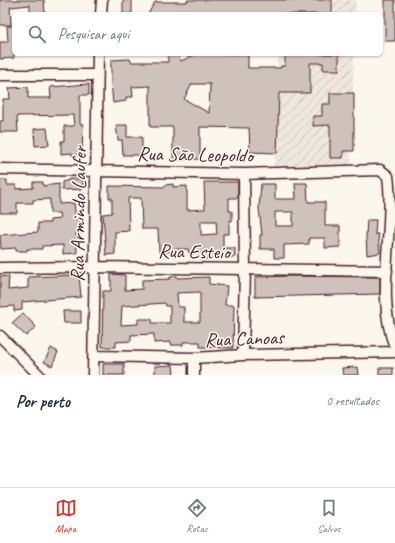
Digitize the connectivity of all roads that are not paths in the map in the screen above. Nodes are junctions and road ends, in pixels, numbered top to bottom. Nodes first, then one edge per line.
1 (102, 0) edge
2 (101, 12) edge
3 (98, 56) edge
4 (0, 75) edge
5 (97, 75) junction
6 (0, 170) edge
7 (97, 170) junction
8 (244, 174) junction
9 (95, 267) junction
10 (0, 268) edge
11 (245, 270) junction
12 (387, 271) junction
13 (0, 336) edge
14 (395, 347) edge
15 (395, 352) edge
16 (243, 355) junction
17 (95, 356) junction
18 (194, 358) junction
19 (39, 375) edge
20 (94, 375) edge
21 (194, 375) edge

1 - 2 street
3 - 5 street, Rua Armindo Laufer
4 - 5 street
5 - 7 street, Rua Armindo Laufer
6 - 7 street, Rua São Leopoldo
7 - 8 street, Rua São Leopoldo
7 - 9 street, Rua Armindo Laufer
8 - 11 street
8 - 12 street, Rua São Leopoldo
9 - 10 street, Rua Esteio
9 - 11 street, Rua Esteio
9 - 17 street, Rua Armindo Laufer
11 - 12 street, Rua Esteio
11 - 16 street
12 - 14 street
13 - 19 street
15 - 16 street, Rua Canoas
16 - 18 street, Rua Canoas
17 - 18 street, Rua Canoas
17 - 20 street, Rua Armindo Laufer
18 - 21 street

